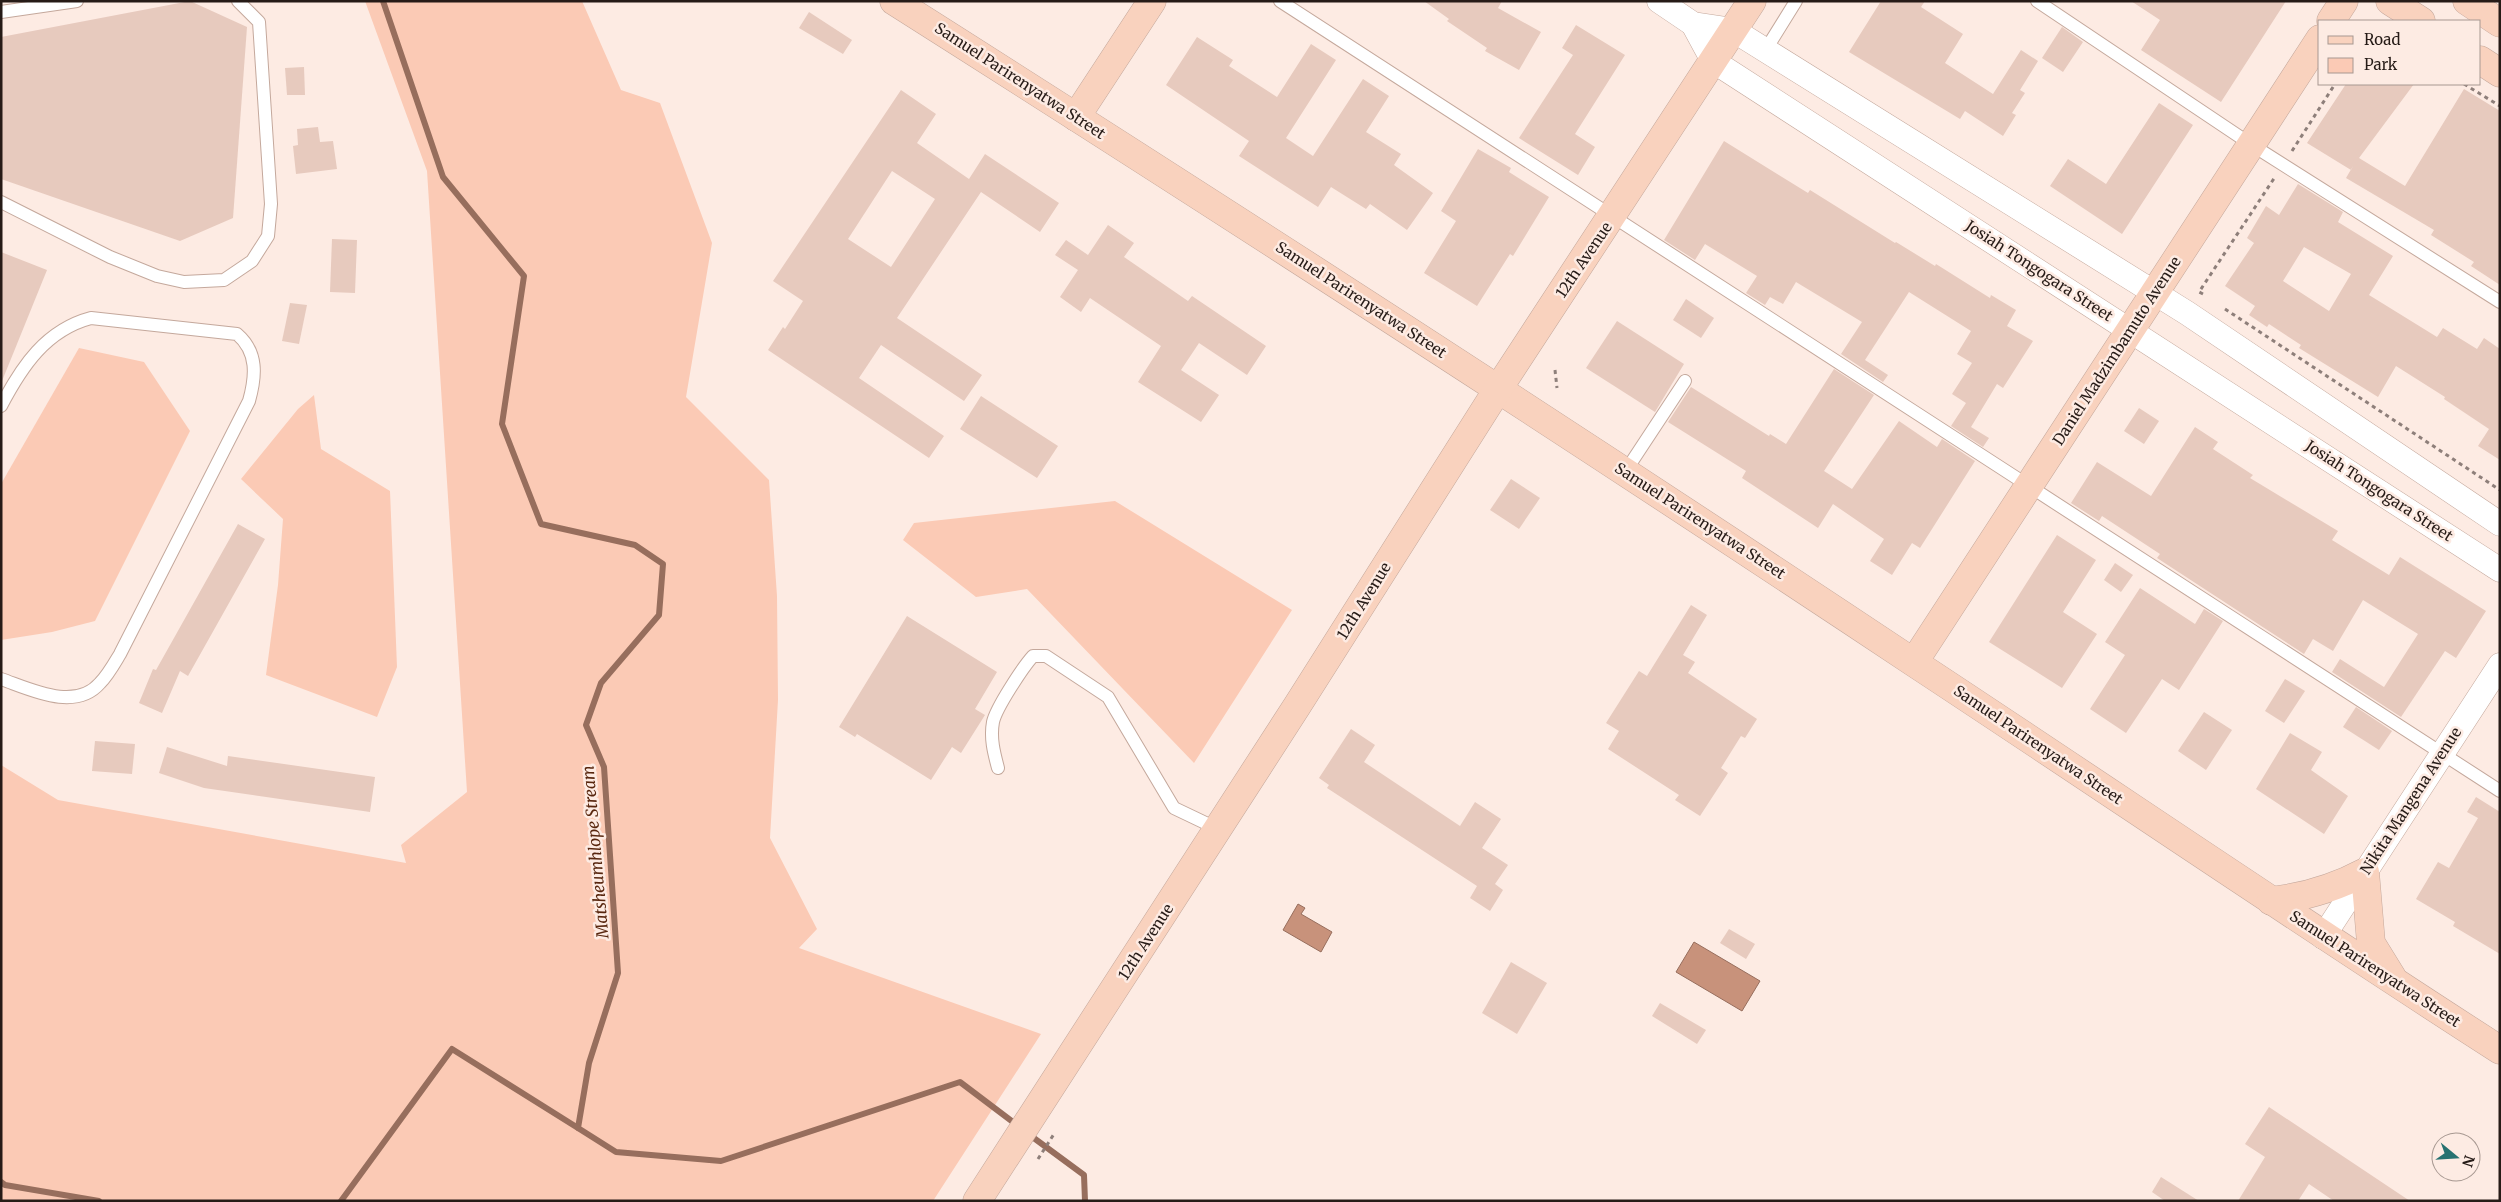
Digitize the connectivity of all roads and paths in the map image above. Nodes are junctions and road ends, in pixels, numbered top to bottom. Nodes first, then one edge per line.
1 (78, 1) edge
2 (238, 1) edge
3 (894, 1) edge
4 (1152, 1) edge
5 (1280, 1) edge
6 (1659, 1) edge
7 (1752, 1) edge
8 (1796, 1) edge
9 (2037, 1) edge
10 (2344, 1) edge
11 (2390, 1) edge
12 (2467, 1) edge
13 (1, 12) edge
14 (2332, 20) edge
15 (2419, 20) edge
16 (2500, 23) edge
17 (1693, 24) junction
18 (1734, 30) junction
19 (2318, 42) edge
20 (1765, 50) junction
21 (1714, 61) junction
22 (2481, 61) edge
23 (2500, 73) edge
24 (2334, 85) edge
25 (2466, 85) edge
26 (2500, 106) edge
27 (1076, 117) junction
28 (2252, 145) junction
29 (2283, 165) junction
30 (1, 202) edge
31 (1613, 216) junction
32 (2155, 292) junction
33 (2208, 298) dead end
34 (2500, 302) edge
35 (2224, 308) dead end
36 (2131, 330) junction
37 (1555, 370) dead end
38 (1685, 381) dead end
39 (1557, 388) dead end
40 (1498, 389) junction
41 (1, 406) edge
42 (1625, 472) junction
43 (2028, 486) junction
44 (2500, 490) edge
45 (2500, 524) edge
46 (2500, 570) edge
47 (1914, 662) junction
48 (2500, 665) edge
49 (1, 680) edge
50 (2442, 753) junction
51 (998, 768) dead end
52 (2500, 791) edge
53 (1218, 829) junction
54 (2365, 872) junction
55 (2271, 902) junction
56 (2323, 937) junction
57 (2395, 983) junction
58 (2500, 1050) edge
59 (1054, 1134) dead end
60 (1038, 1159) dead end
61 (978, 1201) edge

1 - 13 lane
2 - 30 lane
3 - 27 street, Samuel Parirenyatwa Street
4 - 27 street
5 - 31 lane
6 - 17 street, Josiah Tongogara Street
7 - 18 street, 12th Avenue
8 - 20 lane
9 - 28 lane
10 - 14 street
11 - 15 street
12 - 16 street
17 - 18 street, Josiah Tongogara Street
17 - 21 street, Josiah Tongogara Street
18 - 20 street, Josiah Tongogara Street
18 - 21 street, 12th Avenue
19 - 28 street, Daniel Madzimbamuto Avenue
20 - 32 street, Josiah Tongogara Street
21 - 31 street, 12th Avenue
21 - 36 street, Josiah Tongogara Street
22 - 23 street
24 - 29 path
25 - 26 path
27 - 40 street, Samuel Parirenyatwa Street
28 - 29 lane
28 - 32 street, Daniel Madzimbamuto Avenue
29 - 33 path
29 - 34 lane
31 - 40 street, 12th Avenue
31 - 43 lane
32 - 36 street, Daniel Madzimbamuto Avenue
32 - 45 street, Josiah Tongogara Street
35 - 44 path
36 - 43 street, Daniel Madzimbamuto Avenue
36 - 46 street, Josiah Tongogara Street
37 - 39 path
38 - 42 lane
40 - 42 street, Samuel Parirenyatwa Street
40 - 53 street, 12th Avenue
41 - 49 lane
42 - 47 street, Samuel Parirenyatwa Street
43 - 47 street, Daniel Madzimbamuto Avenue
43 - 50 lane
47 - 55 street, Samuel Parirenyatwa Street
48 - 50 street, Nikita Mangena Avenue
50 - 52 lane
50 - 54 street, Nikita Mangena Avenue
51 - 53 lane
53 - 61 street, 12th Avenue
54 - 55 street
54 - 56 street, Nikita Mangena Avenue
54 - 57 street
55 - 56 street, Samuel Parirenyatwa Street
56 - 57 street, Samuel Parirenyatwa Street
57 - 58 street, Samuel Parirenyatwa Street
59 - 60 path

